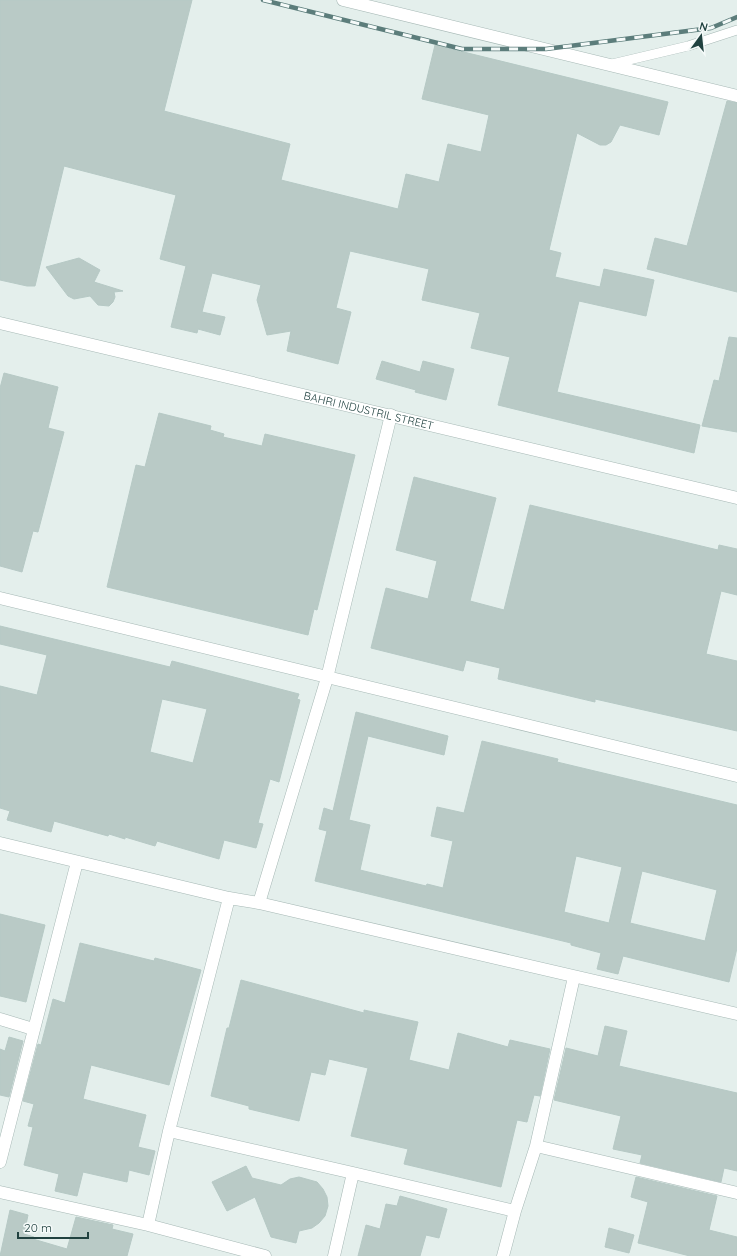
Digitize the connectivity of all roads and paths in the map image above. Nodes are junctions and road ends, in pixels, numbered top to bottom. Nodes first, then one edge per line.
1 (343, 0) edge
2 (737, 30) edge
3 (610, 65) junction
4 (737, 96) edge
5 (0, 323) edge
6 (391, 415) junction
7 (737, 498) edge
8 (0, 598) edge
9 (327, 678) junction
10 (737, 776) edge
11 (0, 843) edge
12 (77, 862) junction
13 (229, 898) junction
14 (260, 903) junction
15 (574, 977) junction
16 (737, 1014) edge
17 (0, 1019) edge
18 (33, 1029) junction
19 (169, 1131) junction
20 (536, 1146) junction
21 (0, 1162) edge
22 (353, 1173) junction
23 (0, 1192) edge
24 (737, 1193) edge
25 (515, 1211) junction
26 (148, 1225) junction
27 (265, 1256) edge
28 (334, 1256) edge
29 (503, 1256) edge

1 - 3 street
2 - 3 lane
3 - 4 street
5 - 6 street, BAHRI INDUSTRIL STREET
6 - 7 street, BAHRI INDUSTRIL STREET
6 - 9 street
8 - 9 street
9 - 10 street
9 - 14 street
11 - 12 street
12 - 13 street
12 - 18 street
13 - 14 street
13 - 19 street
14 - 15 street
15 - 16 street
15 - 20 street
17 - 18 street
18 - 21 street
19 - 22 street
19 - 26 street
20 - 24 street
20 - 25 street
22 - 25 street
22 - 28 street
23 - 26 street
25 - 29 street
26 - 27 street

